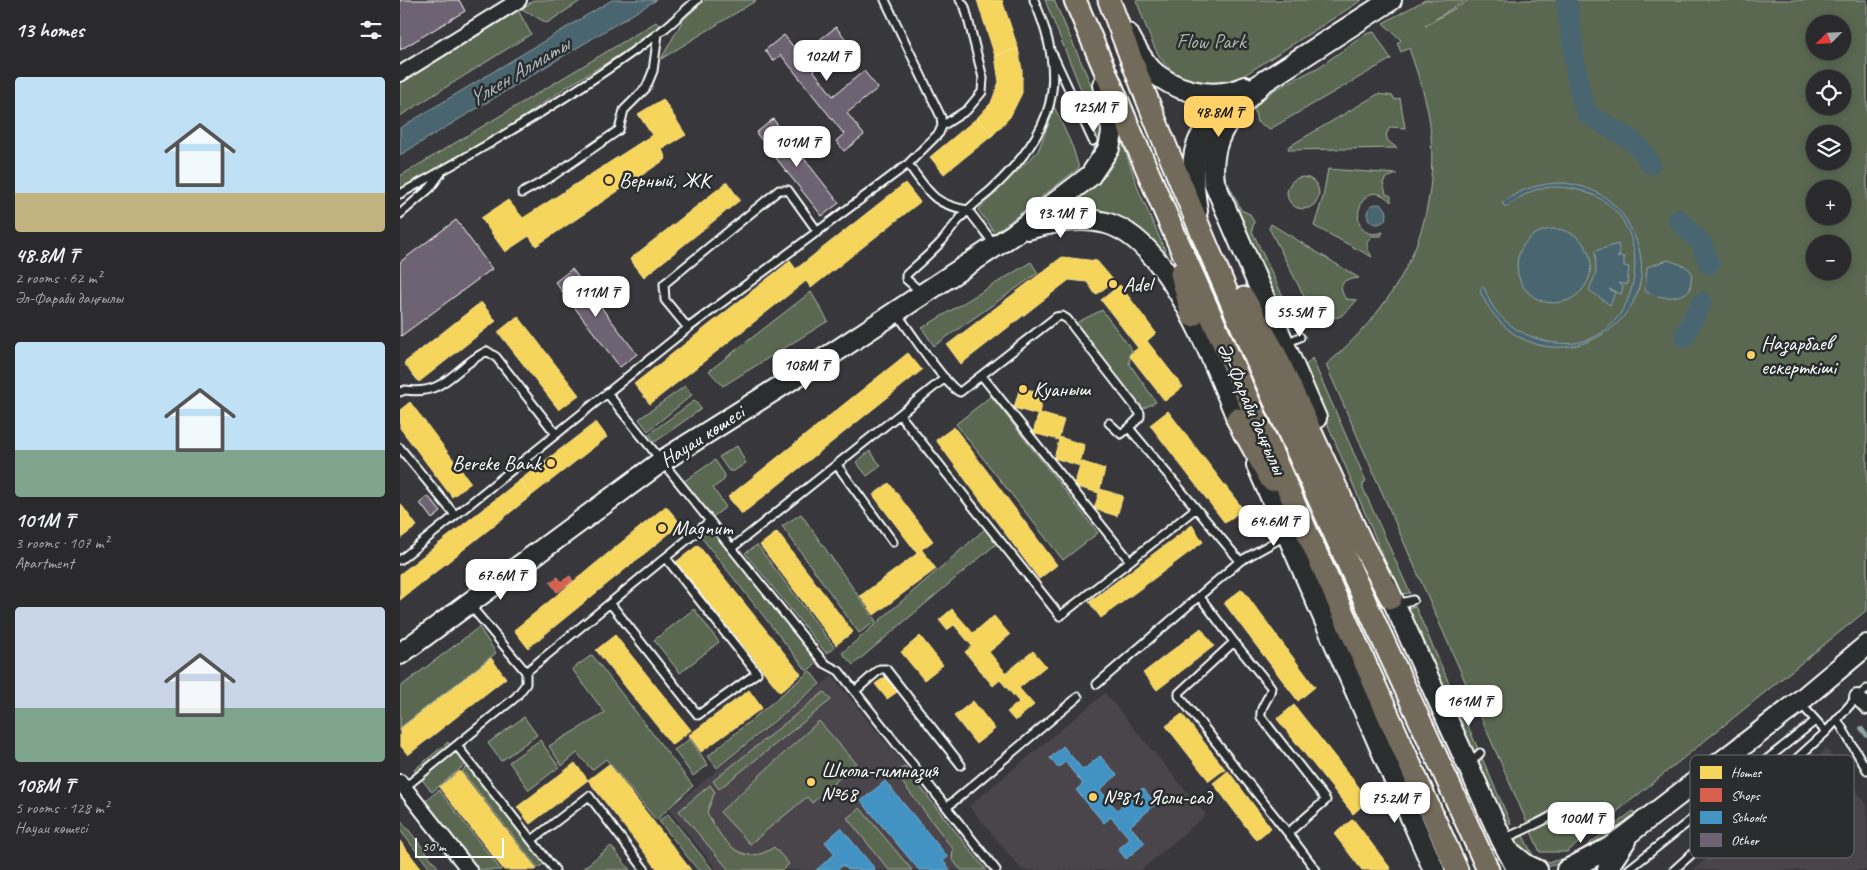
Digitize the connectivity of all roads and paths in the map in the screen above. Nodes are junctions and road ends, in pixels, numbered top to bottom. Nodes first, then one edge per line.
1 (519, 0) edge
2 (697, 0) edge
3 (885, 0) edge
4 (960, 0) edge
5 (1034, 0) edge
6 (1110, 0) edge
7 (1391, 0) edge
8 (1076, 2) edge
9 (658, 34) junction
10 (1052, 52) junction
11 (400, 74) edge
12 (1271, 76) junction
13 (942, 126) junction
14 (1093, 141) dead end
15 (908, 164) junction
16 (443, 171) junction
17 (400, 194) edge
18 (522, 194) dead end
19 (968, 210) junction
20 (400, 214) edge
21 (1168, 219) junction
22 (1200, 226) junction
23 (818, 232) junction
24 (1014, 234) junction
25 (995, 245) junction
26 (922, 294) junction
27 (896, 311) junction
28 (1192, 316) junction
29 (688, 328) junction
30 (982, 376) junction
31 (946, 378) junction
32 (400, 392) edge
33 (607, 393) junction
34 (900, 415) junction
35 (1237, 419) junction
36 (1109, 423) dead end
37 (1129, 428) junction
38 (556, 434) junction
39 (400, 448) edge
40 (662, 461) junction
41 (838, 465) junction
42 (1195, 509) junction
43 (456, 515) junction
44 (710, 521) junction
45 (1288, 535) junction
46 (893, 542) dead end
47 (732, 548) junction
48 (666, 558) junction
49 (400, 560) edge
50 (1240, 560) junction
51 (1130, 561) junction
52 (1200, 597) junction
53 (1399, 601) junction
54 (1339, 602) junction
55 (469, 603) junction
56 (610, 604) junction
57 (1234, 642) junction
58 (1867, 645) edge
59 (400, 654) edge
60 (526, 672) junction
61 (1097, 684) dead end
62 (854, 691) junction
63 (1078, 697) dead end
64 (1864, 698) edge
65 (1799, 702) junction
66 (1815, 721) junction
67 (1838, 722) junction
68 (1826, 732) junction
69 (457, 746) junction
70 (1731, 755) edge
71 (1772, 755) edge
72 (1801, 755) edge
73 (961, 765) dead end
74 (1867, 770) edge
75 (402, 787) edge
76 (1690, 787) edge
77 (947, 807) junction
78 (1557, 811) dead end
79 (1690, 821) edge
80 (1634, 830) junction
81 (1288, 833) junction
82 (532, 840) junction
83 (1504, 844) junction
84 (1611, 847) junction
85 (1690, 855) edge
86 (1486, 867) edge
87 (469, 870) edge
88 (555, 870) edge
89 (645, 870) edge
90 (996, 870) edge
91 (1316, 870) edge
92 (1434, 870) edge
93 (1457, 870) edge
94 (1518, 870) edge
95 (1537, 870) edge
96 (1567, 870) edge
97 (1590, 870) edge
98 (1608, 870) edge
99 (1628, 870) edge
100 (1674, 870) edge

1 - 11 street
2 - 9 lane
3 - 13 lane
4 - 13 lane
5 - 10 lane
6 - 12 street
6 - 22 main road, Әл-Фараби даңғылы
7 - 12 street
8 - 21 main road, Әл-Фараби даңғылы
8 - 24 street, Науаи көшесі
9 - 16 lane
9 - 18 lane
10 - 14 lane
10 - 19 lane
12 - 22 street
12 - 53 street
13 - 15 lane
15 - 19 lane
15 - 23 lane
16 - 17 lane
16 - 20 lane
19 - 25 lane
19 - 26 lane
21 - 28 main road
21 - 54 main road, Әл-Фараби даңғылы
22 - 53 main road
22 - 86 main road, Әл-Фараби даңғылы
23 - 29 lane
23 - 29 lane
24 - 25 street, Науаи көшесі
24 - 28 street, Науаи көшесі
25 - 26 street, Науаи көшесі
26 - 27 street, Науаи көшесі
27 - 31 lane
27 - 40 street, Науаи көшесі
28 - 35 street, Әл-Фараби даңғылы
29 - 33 lane
30 - 31 lane
30 - 37 lane
30 - 51 lane
31 - 34 lane
32 - 38 lane
33 - 38 lane
33 - 40 lane
34 - 41 lane
34 - 51 lane
35 - 45 street, Әл-Фараби даңғылы
35 - 54 main road
36 - 37 lane
37 - 42 lane
38 - 43 lane
39 - 43 lane
40 - 44 lane
40 - 55 street, Науаи көшесі
41 - 46 lane
41 - 47 lane
42 - 50 lane
42 - 51 lane
43 - 49 lane
44 - 47 lane
44 - 48 lane
45 - 50 lane
45 - 92 street, Әл-Фараби даңғылы
47 - 62 lane
48 - 56 lane
48 - 56 lane
50 - 52 lane
52 - 57 lane
52 - 61 lane
53 - 83 street
54 - 93 main road, Әл-Фараби даңғылы
55 - 59 street, Науаи көшесі
55 - 60 lane
56 - 60 lane
57 - 81 lane
57 - 81 lane
58 - 65 street
60 - 69 lane
62 - 73 lane
62 - 77 lane
63 - 77 lane
64 - 67 lane
65 - 66 lane
65 - 70 street
66 - 68 lane
66 - 71 lane
67 - 68 lane
67 - 74 lane
68 - 72 lane
69 - 75 lane
69 - 82 lane
75 - 87 street
76 - 80 street
77 - 90 lane
78 - 83 lane
79 - 99 lane
80 - 84 street
80 - 98 street
81 - 91 lane
82 - 88 lane
82 - 89 lane
83 - 94 street
83 - 95 street
84 - 96 street
84 - 97 street
85 - 100 lane

